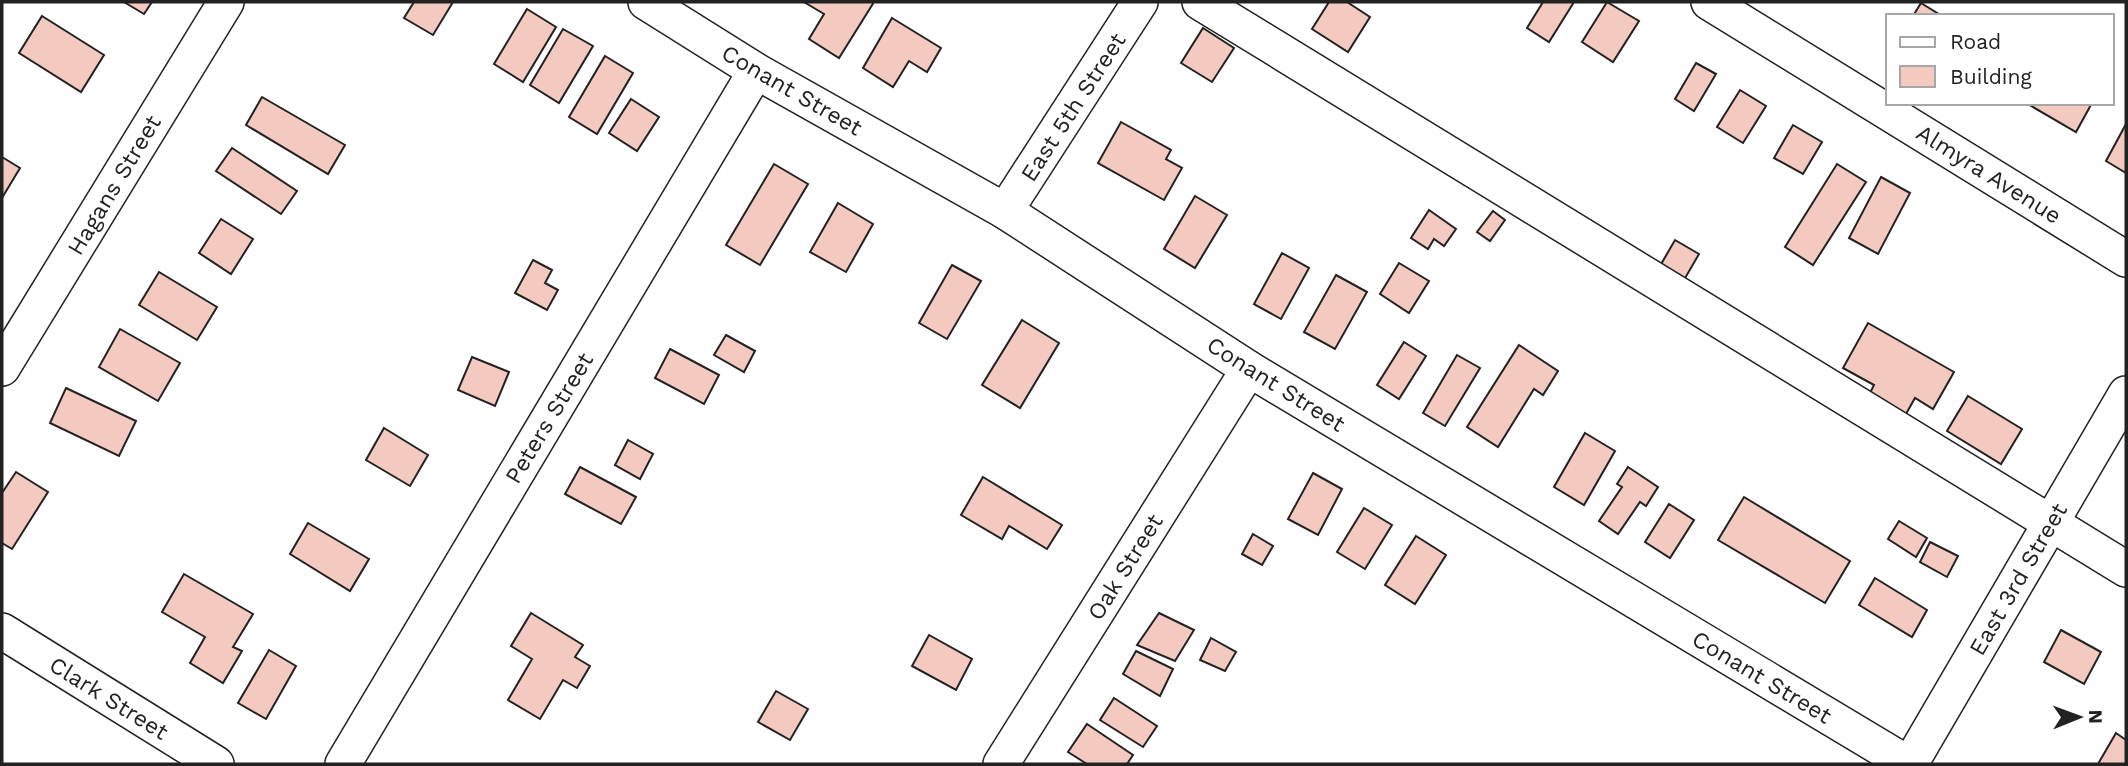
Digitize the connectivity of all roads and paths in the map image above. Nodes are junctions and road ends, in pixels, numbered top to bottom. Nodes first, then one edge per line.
1 (226, 2) edge
2 (646, 2) edge
3 (1140, 2) edge
4 (1200, 2) edge
5 (1709, 2) edge
6 (756, 71) junction
7 (1005, 211) junction
8 (2126, 259) edge
9 (2, 368) edge
10 (1249, 369) junction
11 (2126, 394) edge
12 (2051, 522) junction
13 (2126, 569) edge
14 (2, 631) edge
15 (216, 764) edge
16 (343, 764) edge
17 (1001, 764) edge
18 (1909, 764) edge

1 - 9 street, Hagans Street
2 - 6 street, Conant Street
3 - 7 street, East 5th Street
4 - 12 street
5 - 8 street, Almyra Avenue
6 - 7 street, Conant Street
6 - 16 street, Peters Street
7 - 10 street, Conant Street
10 - 17 street, Oak Street
10 - 18 street, Conant Street
11 - 12 street, East 3rd Street
12 - 13 street
12 - 18 street, East 3rd Street
14 - 15 street, Clark Street

